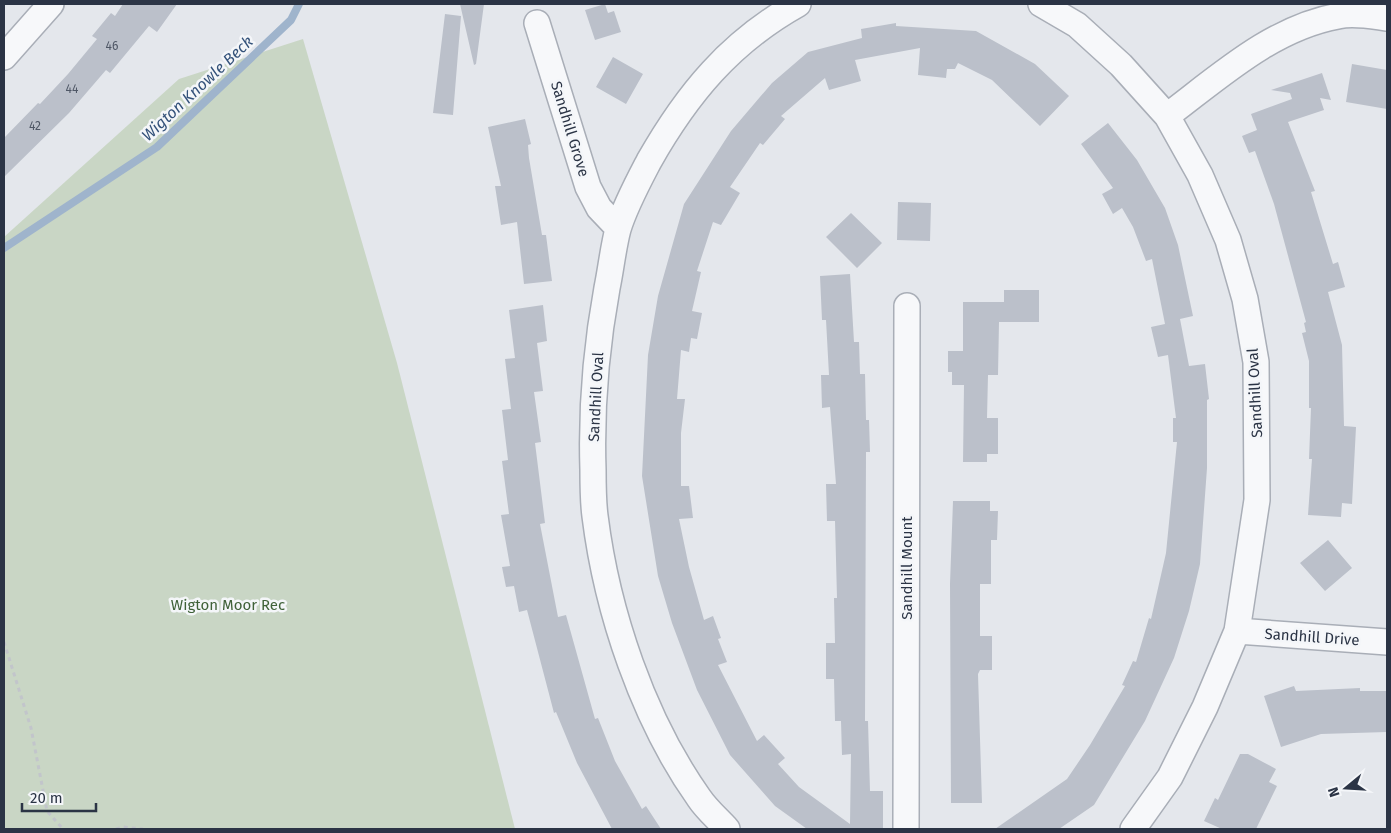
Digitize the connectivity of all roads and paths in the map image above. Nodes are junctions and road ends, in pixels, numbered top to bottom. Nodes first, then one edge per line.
1 (52, 4) edge
2 (798, 4) edge
3 (1041, 4) edge
4 (1387, 18) edge
5 (537, 23) dead end
6 (4, 57) edge
7 (1167, 116) junction
8 (618, 228) junction
9 (907, 306) dead end
10 (1237, 631) junction
11 (4, 642) edge
12 (1387, 642) edge
13 (62, 829) edge
14 (116, 829) edge
15 (143, 829) edge
16 (727, 829) edge
17 (906, 829) edge
18 (1133, 829) edge

1 - 6 street
2 - 8 street, Sandhill Oval
3 - 7 street, Sandhill Oval
4 - 7 street
5 - 8 street, Sandhill Grove
7 - 10 street, Sandhill Oval
8 - 16 street, Sandhill Oval
9 - 17 street, Sandhill Mount
10 - 12 street, Sandhill Drive
10 - 18 street, Sandhill Oval
11 - 13 path
14 - 15 path

